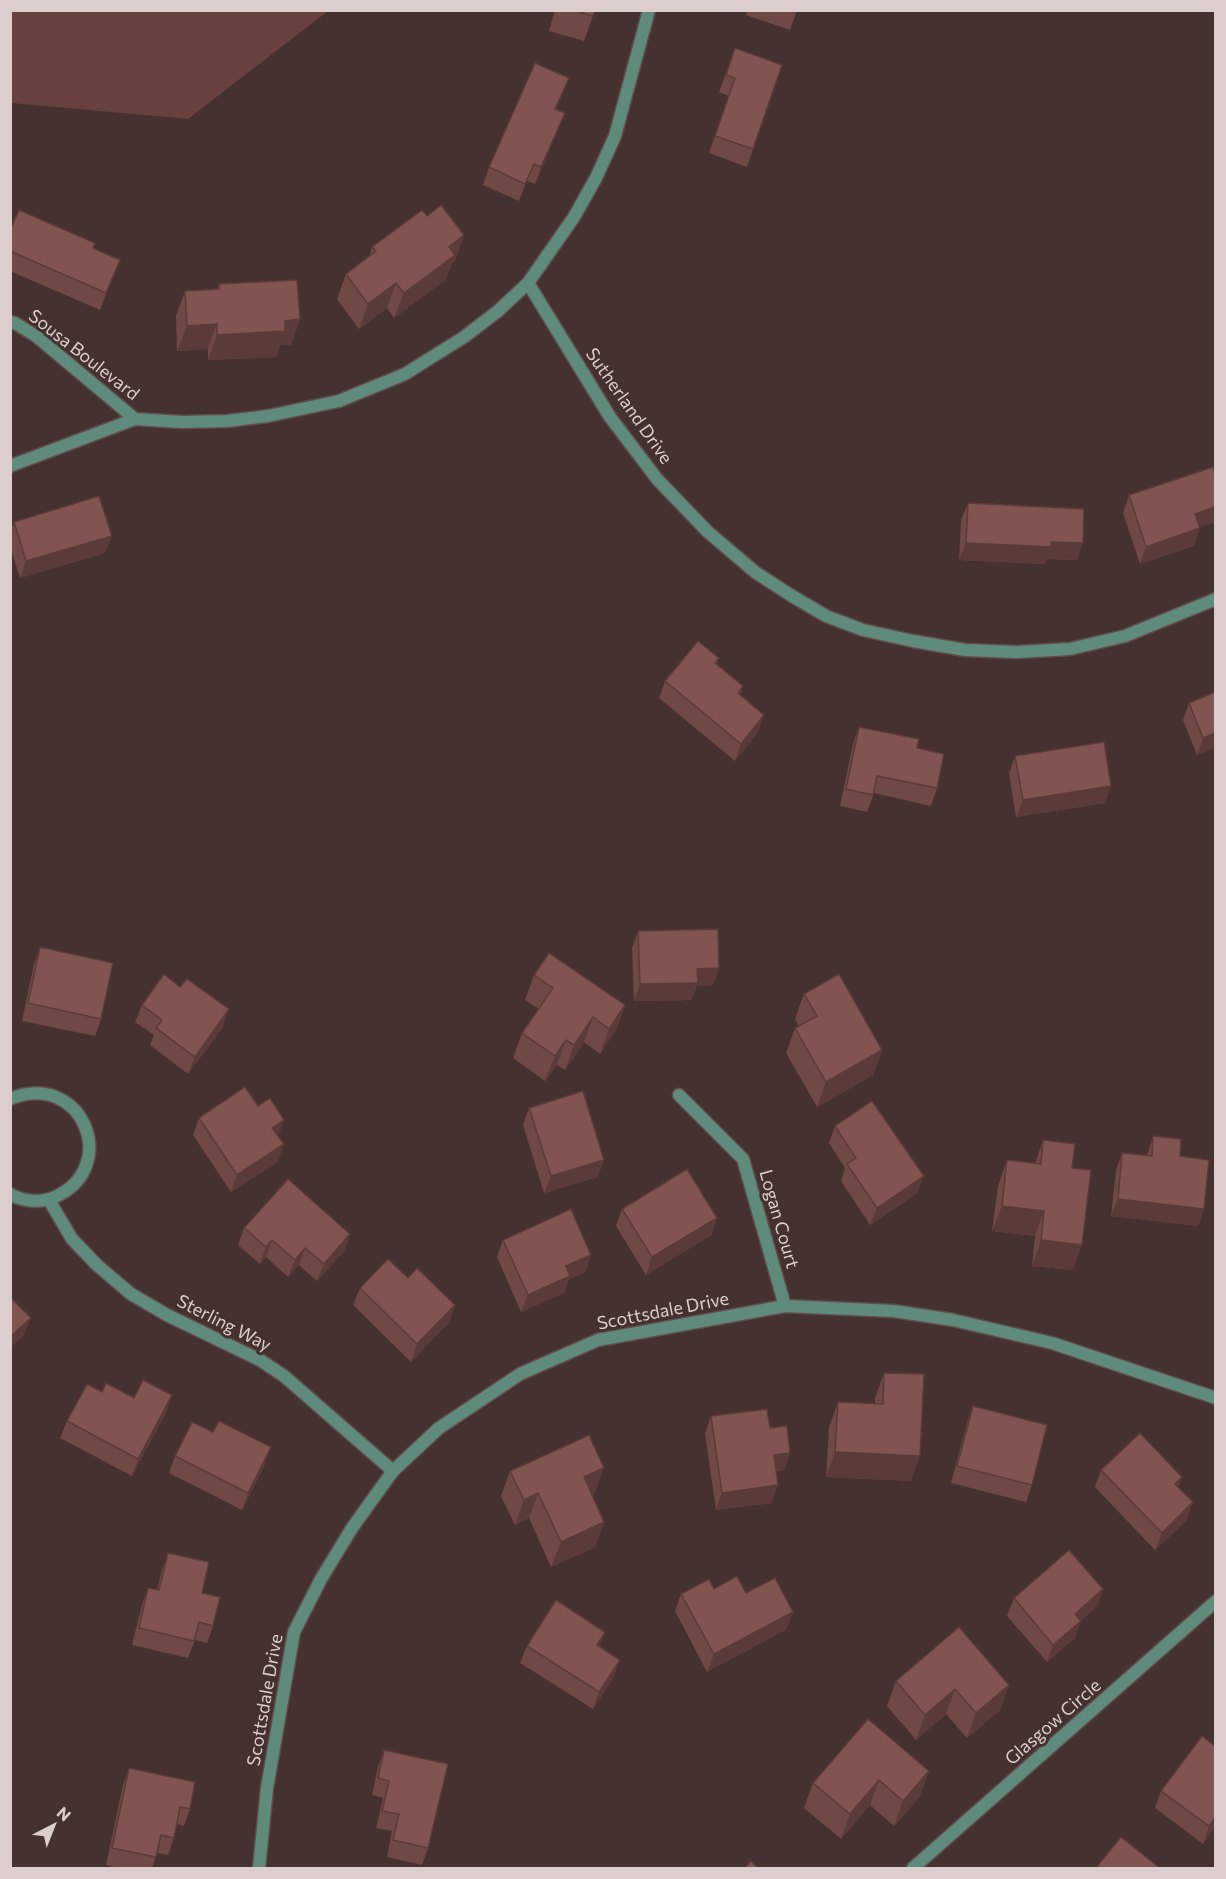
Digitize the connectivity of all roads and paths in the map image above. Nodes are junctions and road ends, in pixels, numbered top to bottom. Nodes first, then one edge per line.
1 (650, 10) edge
2 (528, 283) junction
3 (10, 322) edge
4 (135, 418) junction
5 (10, 466) edge
6 (1215, 598) edge
7 (679, 1095) dead end
8 (10, 1099) edge
9 (10, 1194) edge
10 (49, 1200) junction
11 (785, 1306) junction
12 (1215, 1398) edge
13 (393, 1471) junction
14 (1215, 1601) edge
15 (259, 1869) edge
16 (913, 1869) edge

1 - 2 street, Sousa Boulevard
2 - 4 street, Sousa Boulevard
2 - 6 street, Sutherland Drive
3 - 4 street, Sousa Boulevard
4 - 5 street, Sousa Boulevard
7 - 11 street, Logan Court
8 - 10 street
9 - 10 street
10 - 13 street, Sterling Way
11 - 12 street, Scottsdale Drive
11 - 13 street, Scottsdale Drive
13 - 15 street, Scottsdale Drive
14 - 16 street, Glasgow Circle

